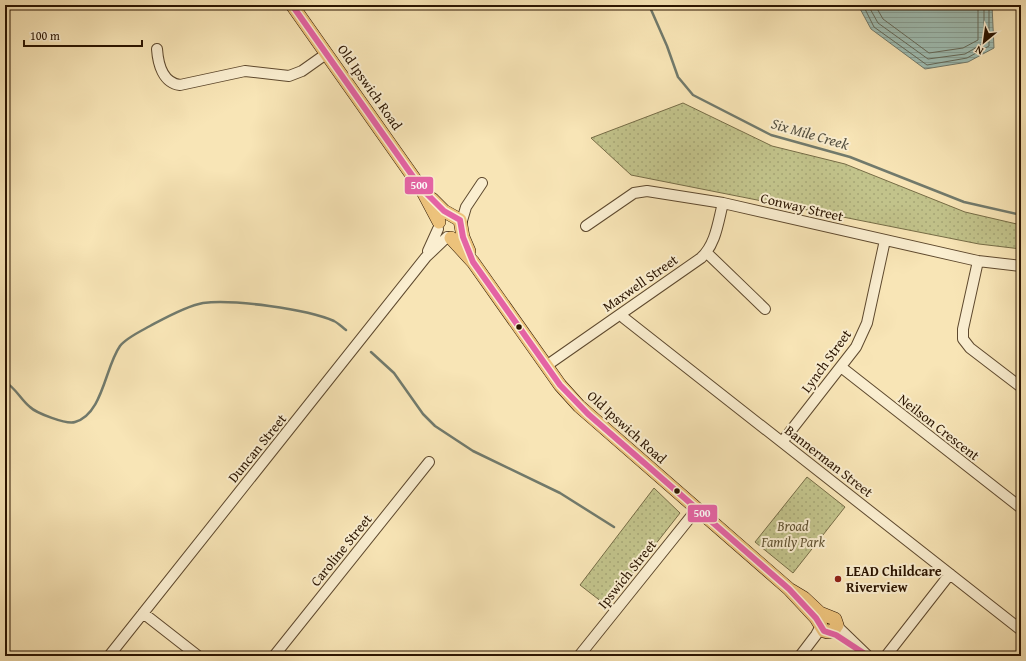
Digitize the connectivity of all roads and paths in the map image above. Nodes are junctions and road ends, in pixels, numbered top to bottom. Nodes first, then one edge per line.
1 (292, 5) edge
2 (157, 49) dead end
3 (326, 54) junction
4 (482, 183) dead end
5 (421, 188) junction
6 (723, 203) junction
7 (457, 220) junction
8 (586, 226) dead end
9 (444, 232) junction
10 (885, 240) junction
11 (707, 253) junction
12 (978, 261) junction
13 (473, 262) junction
14 (1021, 266) edge
15 (765, 309) dead end
16 (621, 314) junction
17 (546, 366) junction
18 (841, 367) junction
19 (1021, 388) edge
20 (782, 442) junction
21 (429, 462) dead end
22 (1021, 508) edge
23 (697, 509) junction
24 (950, 574) junction
25 (144, 613) junction
26 (828, 626) junction
27 (1021, 630) edge
28 (109, 656) edge
29 (198, 656) edge
30 (274, 656) edge
31 (579, 656) edge
32 (800, 656) edge
33 (807, 656) edge
34 (868, 656) edge
35 (886, 656) edge

1 - 3 main road, Old Ipswich Road
2 - 3 street
3 - 5 main road, Old Ipswich Road
4 - 7 street
5 - 7 main road, Old Ipswich Road
5 - 9 main road, Old Ipswich Road
6 - 8 street, Conway Street
6 - 10 street, Conway Street
6 - 11 street
7 - 9 main road
7 - 9 main road
7 - 13 main road, Old Ipswich Road
9 - 13 main road, Old Ipswich Road
9 - 25 street, Duncan Street
10 - 12 street, Conway Street
10 - 18 street, Lynch Street
11 - 15 street
11 - 16 street, Maxwell Street
12 - 14 street, Conway Street
12 - 19 street
13 - 17 main road, Old Ipswich Road
16 - 17 street, Maxwell Street
16 - 20 street, Bannerman Street
17 - 23 main road, Old Ipswich Road
18 - 20 street, Lynch Street
18 - 22 street, Neilson Crescent
20 - 24 street, Bannerman Street
21 - 30 street, Caroline Street
23 - 26 main road, Old Ipswich Road
23 - 31 street, Ipswich Street
24 - 27 street, Bannerman Street
24 - 35 street
25 - 28 street, Duncan Street
25 - 29 street
26 - 32 street
26 - 33 street
26 - 34 street, Old Ipswich Road

